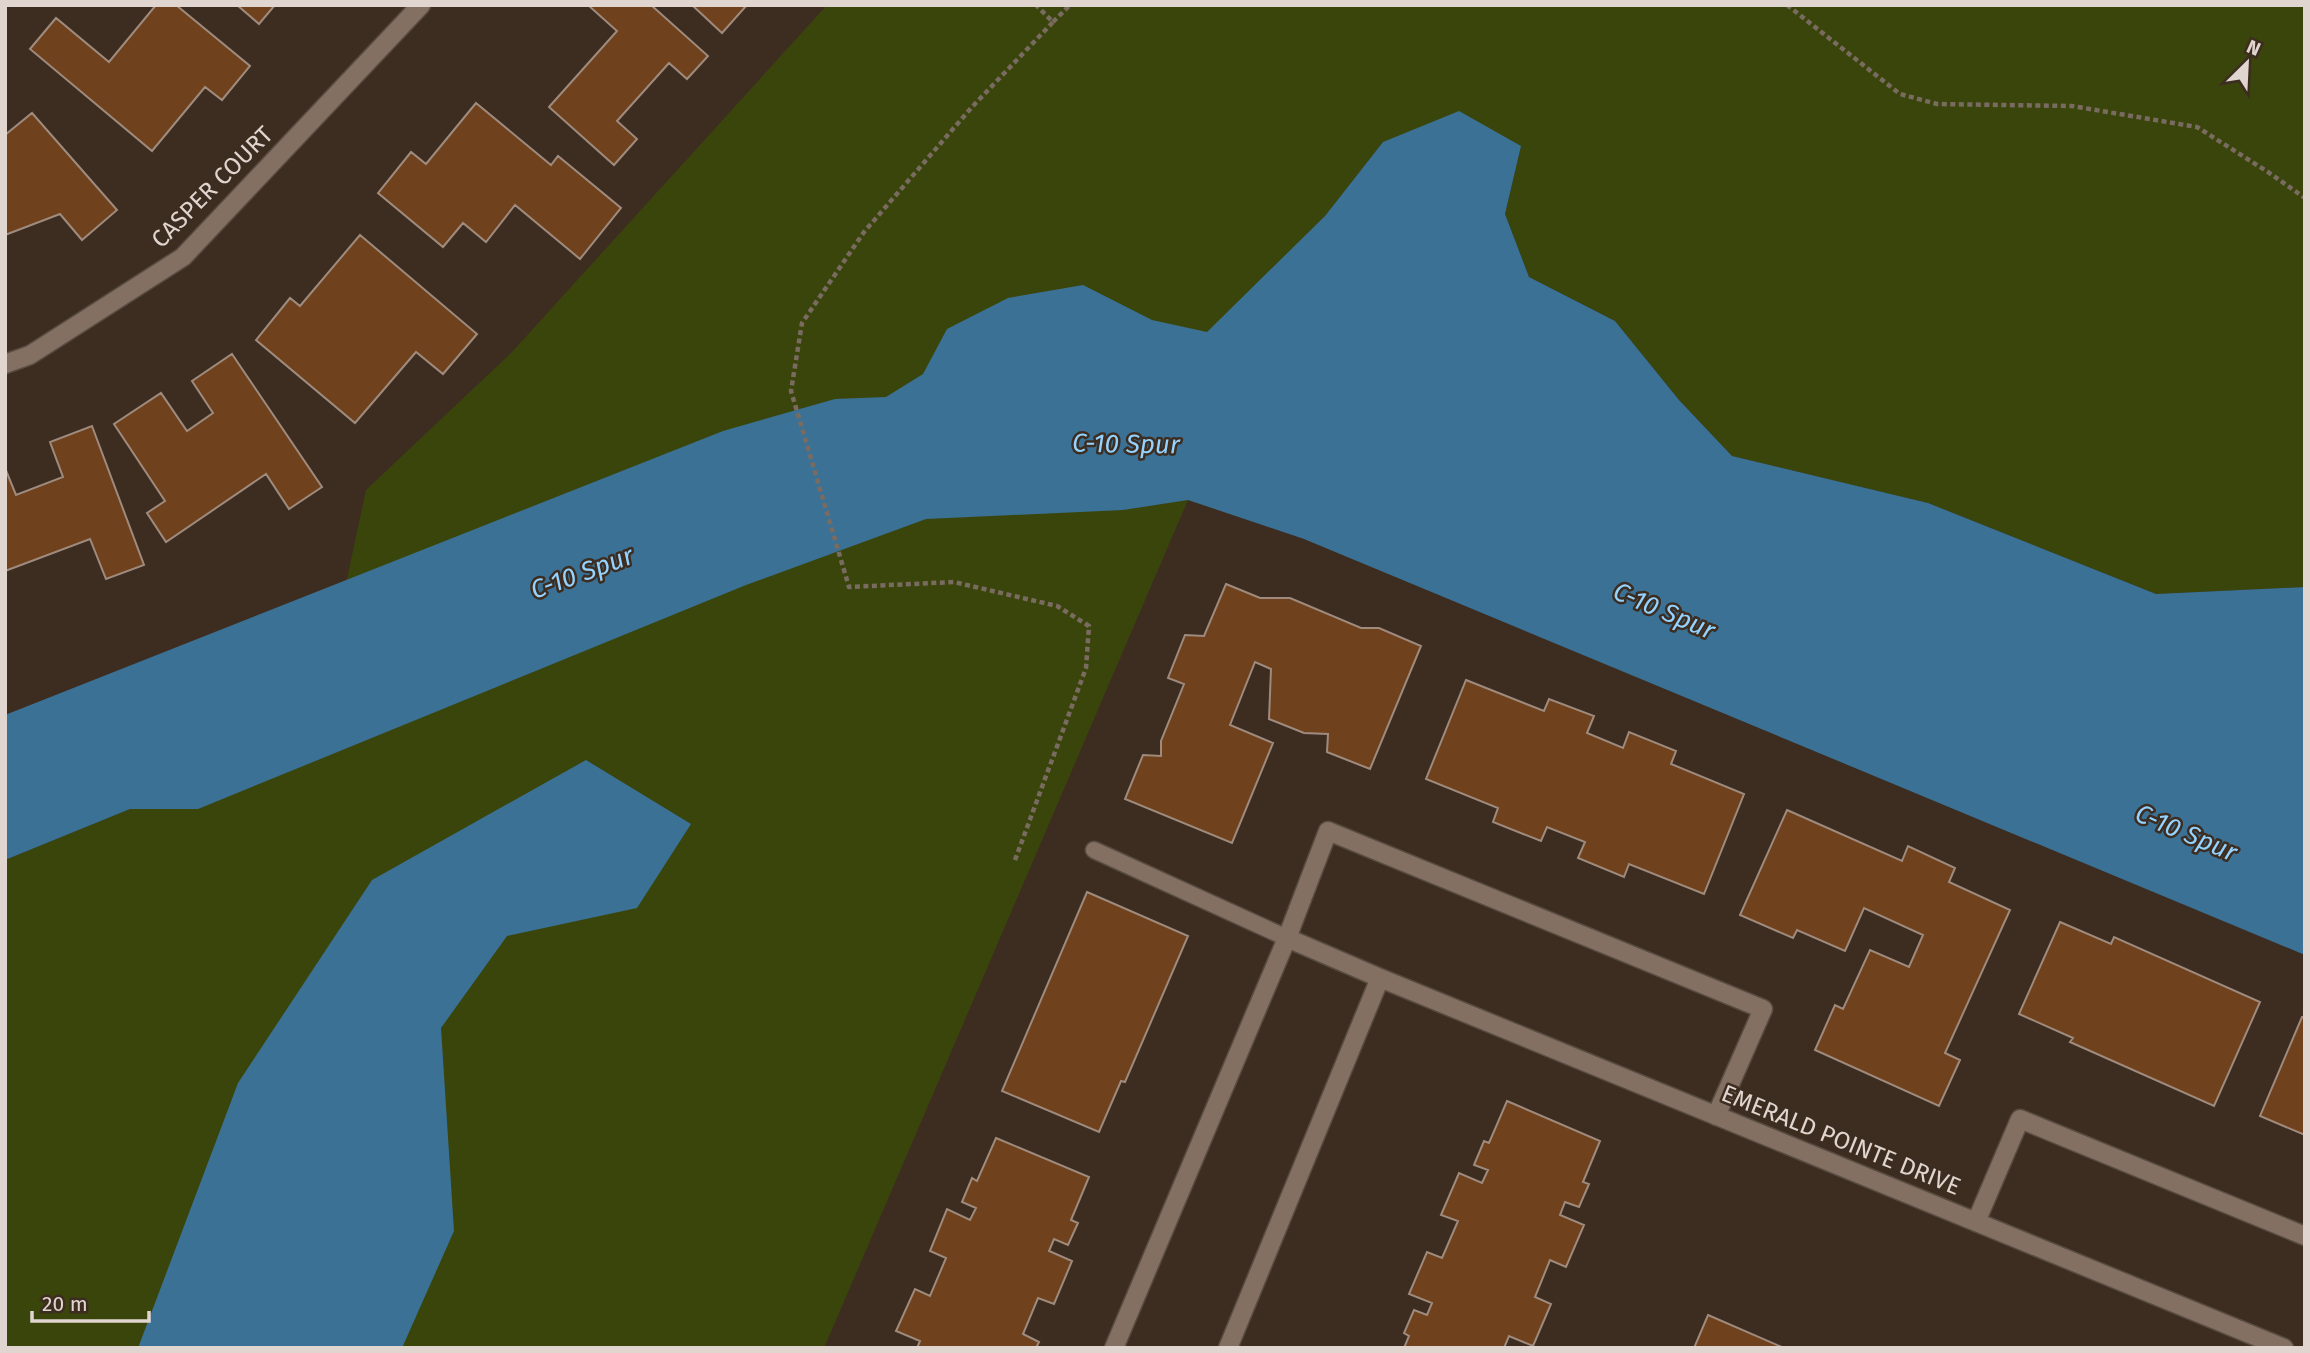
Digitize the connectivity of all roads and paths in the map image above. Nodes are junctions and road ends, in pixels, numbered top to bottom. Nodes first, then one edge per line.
1 (421, 5) edge
2 (1036, 5) edge
3 (1070, 5) edge
4 (1787, 5) edge
5 (1053, 22) junction
6 (2305, 198) edge
7 (5, 365) edge
8 (1094, 849) dead end
9 (1015, 860) dead end
10 (1286, 938) junction
11 (1380, 978) junction
12 (1716, 1116) junction
13 (1976, 1222) junction
14 (2305, 1236) edge
15 (1114, 1348) edge
16 (1228, 1348) edge
17 (2284, 1348) edge

1 - 7 street, CASPER COURT
2 - 5 path
3 - 5 path
4 - 6 path
5 - 9 path
8 - 10 lane
10 - 11 street, EMERALD POINTE DRIVE
10 - 12 street
10 - 15 street
11 - 12 street, EMERALD POINTE DRIVE
11 - 16 street
12 - 13 street, EMERALD POINTE DRIVE
13 - 14 street
13 - 17 street, EMERALD POINTE DRIVE

